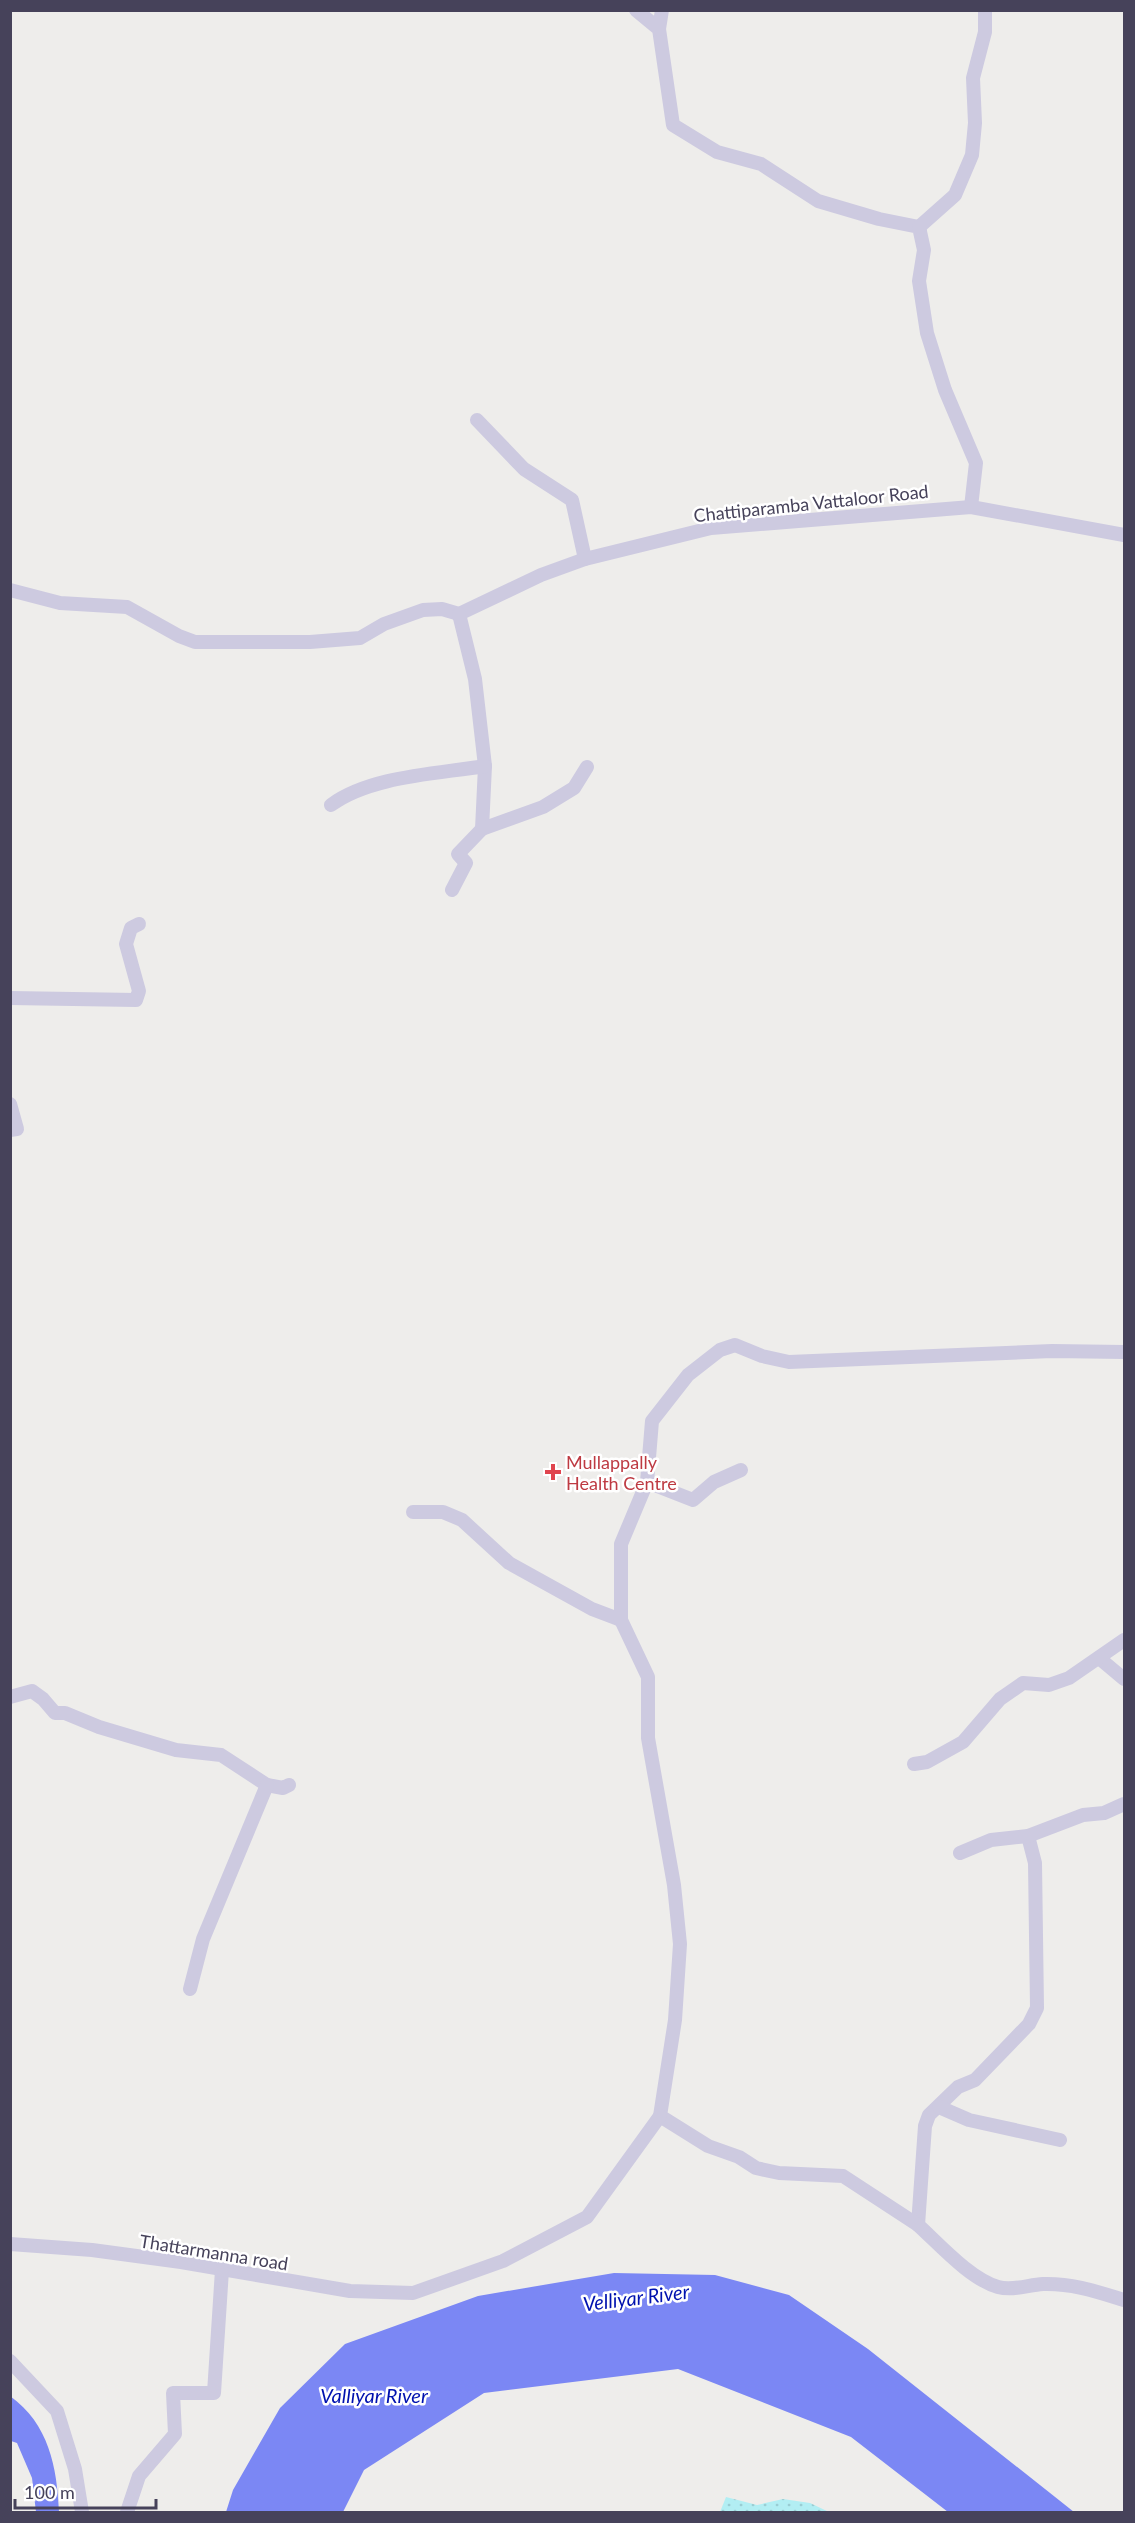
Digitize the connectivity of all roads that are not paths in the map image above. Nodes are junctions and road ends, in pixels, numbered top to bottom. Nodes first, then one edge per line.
1 (636, 10) edge
2 (662, 10) edge
3 (985, 10) edge
4 (659, 29) junction
5 (919, 227) junction
6 (477, 420) dead end
7 (971, 507) junction
8 (1125, 535) edge
9 (585, 559) junction
10 (10, 590) edge
11 (459, 614) junction
12 (485, 766) junction
13 (587, 767) dead end
14 (331, 805) dead end
15 (483, 829) junction
16 (452, 890) dead end
17 (139, 924) dead end
18 (10, 998) edge
19 (10, 1104) edge
20 (10, 1130) edge
21 (1125, 1352) edge
22 (741, 1470) dead end
23 (647, 1482) junction
24 (414, 1512) dead end
25 (621, 1620) junction
26 (1125, 1640) edge
27 (1099, 1658) junction
28 (1125, 1679) edge
29 (10, 1697) edge
30 (914, 1764) dead end
31 (267, 1785) junction
32 (289, 1785) dead end
33 (1125, 1804) edge
34 (1028, 1836) junction
35 (960, 1853) dead end
36 (190, 1989) dead end
37 (939, 2108) junction
38 (660, 2116) junction
39 (1060, 2140) dead end
40 (918, 2225) junction
41 (10, 2244) edge
42 (222, 2270) junction
43 (1125, 2300) edge
44 (10, 2361) edge
45 (82, 2512) edge
46 (126, 2512) edge

1 - 4 street
2 - 4 street
3 - 5 street
4 - 5 street
5 - 7 street
6 - 9 street
7 - 8 street, Chattiparamba Vattaloor Road
7 - 9 street, Chattiparamba Vattaloor Road
9 - 11 street, Chattiparamba Vattaloor Road
10 - 11 street
11 - 12 street
12 - 14 street
12 - 15 street
13 - 15 street
15 - 16 street
17 - 18 street
19 - 20 street
21 - 23 street
22 - 23 street
23 - 25 street
24 - 25 street
25 - 38 street
26 - 27 street
27 - 28 street
27 - 30 street
29 - 31 street
31 - 32 street
31 - 36 street
33 - 34 street
34 - 35 street
34 - 37 street
37 - 39 street
37 - 40 street
38 - 40 street
38 - 42 street, Thattarmanna road
40 - 43 street
41 - 42 street, Thattarmanna road
42 - 46 street
44 - 45 street

